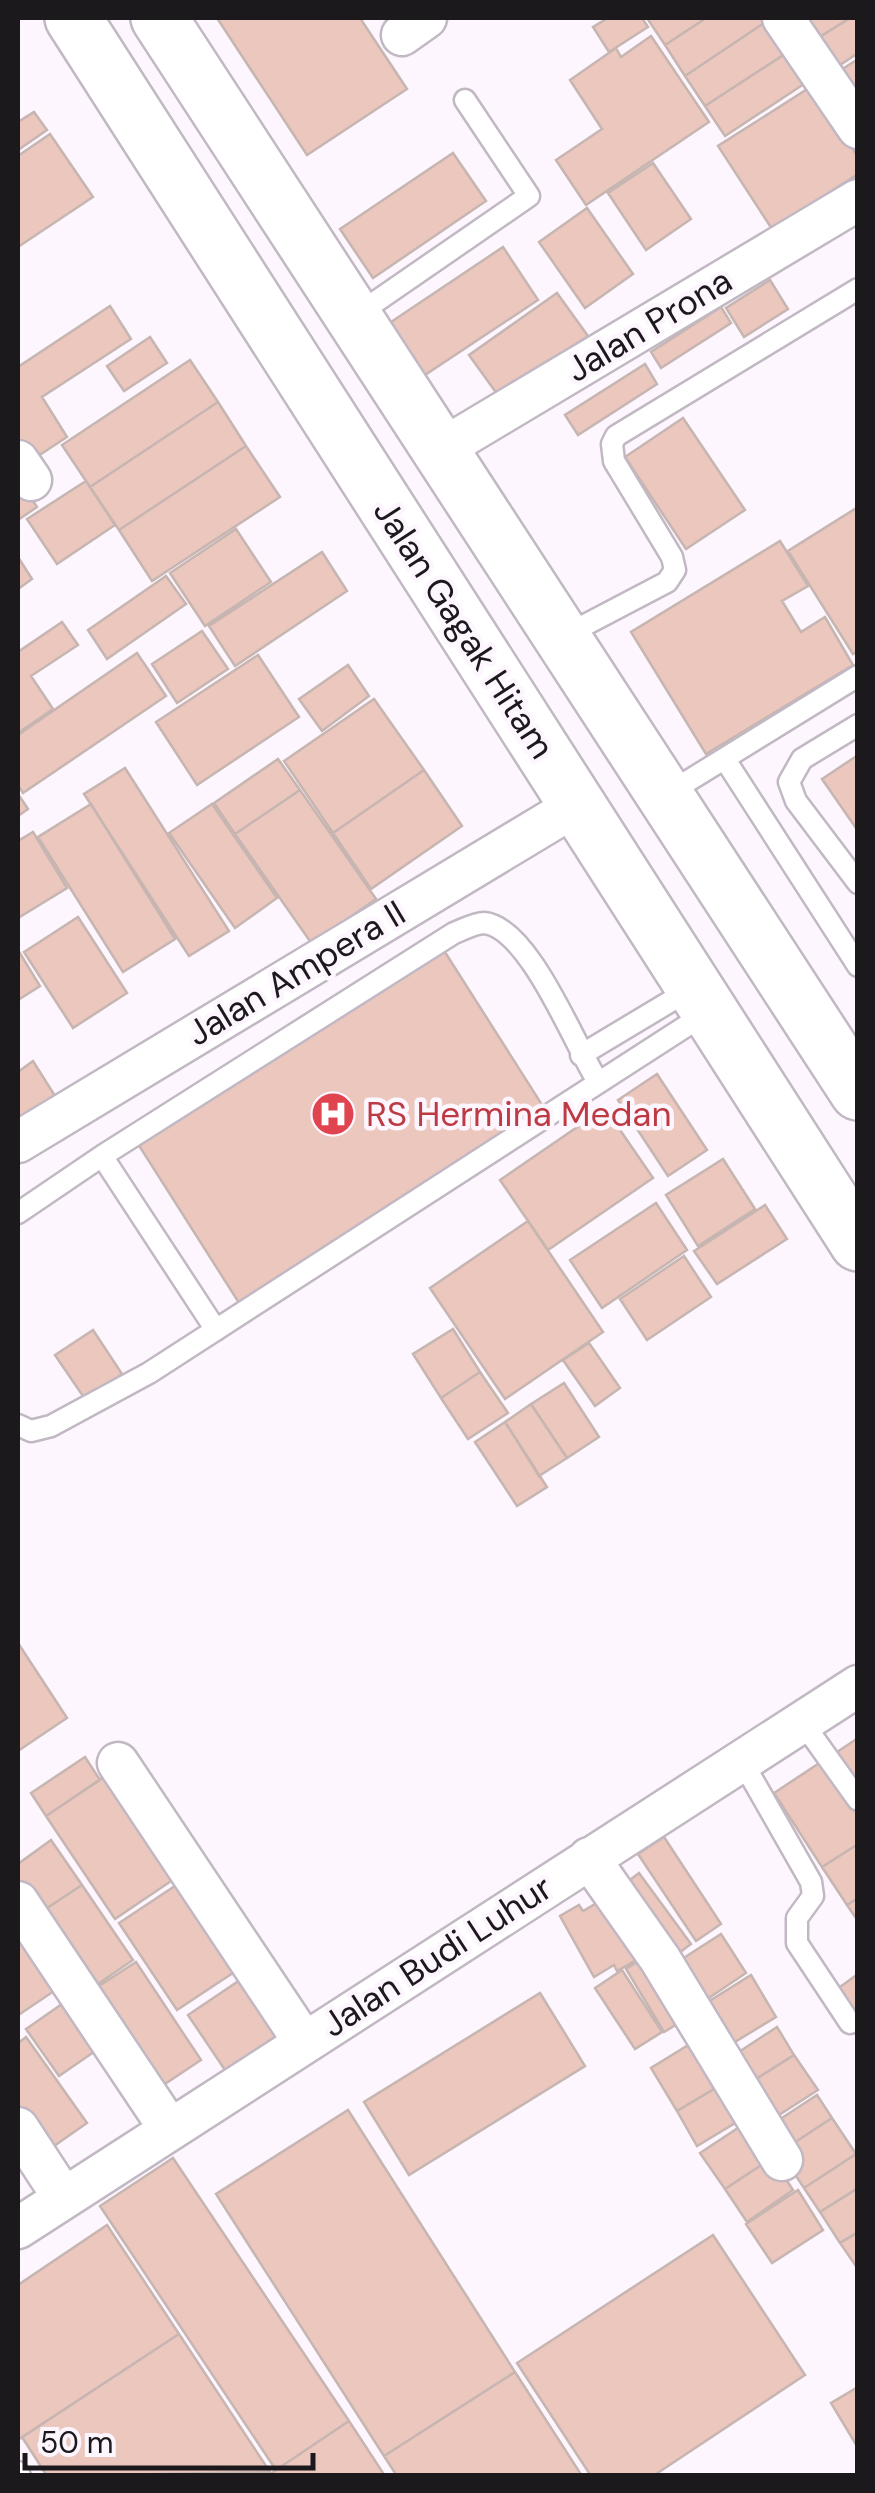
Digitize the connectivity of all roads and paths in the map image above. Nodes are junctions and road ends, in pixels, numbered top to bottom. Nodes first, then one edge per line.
1 (73, 18) edge
2 (159, 18) edge
3 (783, 18) edge
4 (466, 100) dead end
5 (858, 128) edge
6 (858, 200) edge
7 (858, 289) edge
8 (354, 318) junction
9 (440, 450) junction
10 (562, 636) junction
11 (858, 676) edge
12 (858, 725) edge
13 (726, 760) junction
14 (665, 795) junction
15 (577, 805) junction
16 (858, 883) edge
17 (858, 966) edge
18 (701, 999) junction
19 (581, 1055) junction
20 (598, 1080) junction
21 (858, 1092) edge
22 (18, 1142) edge
23 (102, 1156) junction
24 (18, 1213) edge
25 (857, 1240) edge
26 (216, 1330) junction
27 (18, 1425) edge
28 (858, 1686) edge
29 (803, 1723) junction
30 (742, 1761) junction
31 (118, 1763) dead end
32 (858, 1800) edge
33 (589, 1858) junction
34 (18, 1902) edge
35 (850, 2024) dead end
36 (304, 2042) junction
37 (18, 2128) edge
38 (169, 2128) junction
39 (782, 2160) dead end
40 (63, 2197) junction
41 (18, 2228) edge

1 - 15 highway, Jalan Gagak Hitam
2 - 8 highway
3 - 5 street
4 - 8 lane
6 - 9 street, Jalan Prona
7 - 10 lane
8 - 9 highway
9 - 10 highway
10 - 14 highway
11 - 13 lane
12 - 16 lane
13 - 14 lane
13 - 17 lane
14 - 21 highway
15 - 18 highway, Jalan Gagak Hitam
15 - 22 street, Jalan Ampera II
18 - 19 lane
18 - 20 lane
18 - 25 highway, Jalan Gagak Hitam
19 - 20 lane
19 - 23 lane
20 - 26 lane
23 - 24 lane
23 - 26 lane
26 - 27 lane
28 - 29 street, Jalan Budi Luhur
29 - 30 street, Jalan Budi Luhur
29 - 32 lane
30 - 33 street, Jalan Budi Luhur
30 - 35 lane
31 - 36 street
33 - 36 street, Jalan Budi Luhur
33 - 39 street
34 - 38 street
36 - 38 street, Jalan Budi Luhur
37 - 40 street
38 - 40 street, Jalan Budi Luhur
40 - 41 street, Jalan Budi Luhur

